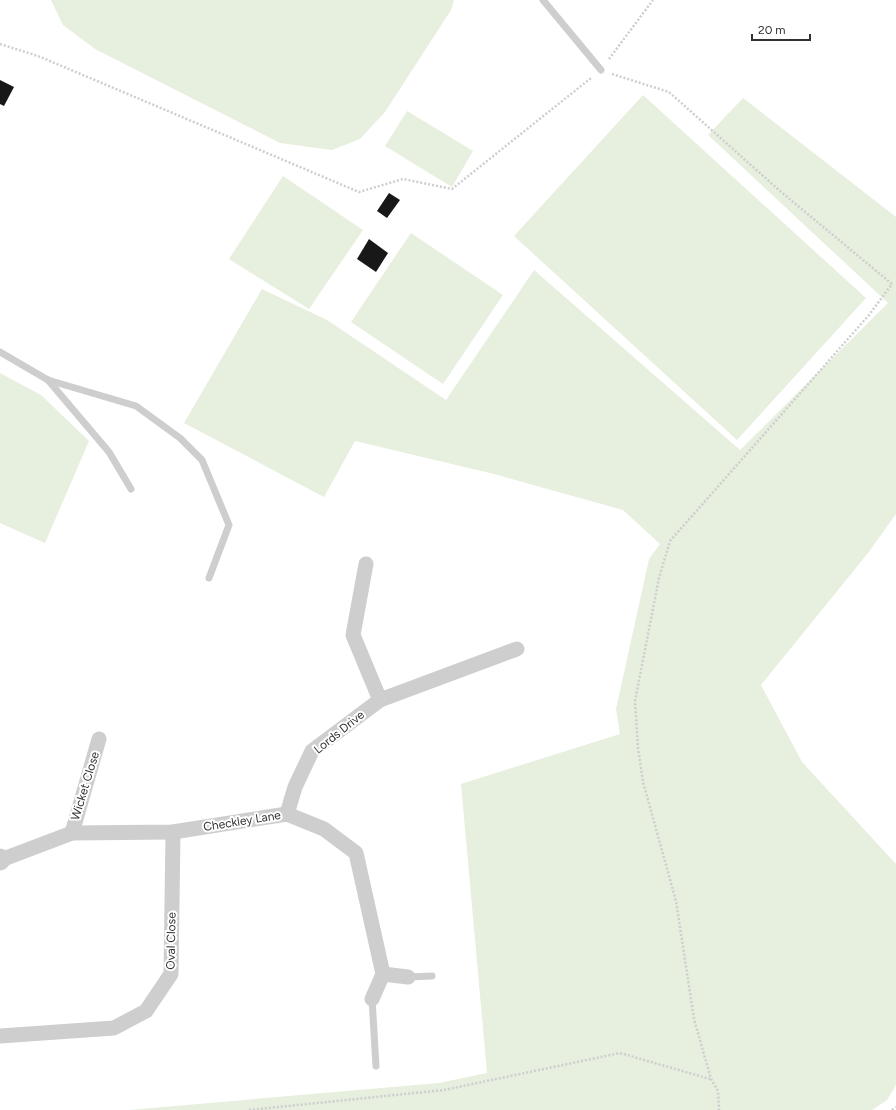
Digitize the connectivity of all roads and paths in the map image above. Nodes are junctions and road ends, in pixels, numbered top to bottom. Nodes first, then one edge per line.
1 (543, 0) edge
2 (653, 0) edge
3 (0, 44) edge
4 (601, 70) junction
5 (0, 352) edge
6 (48, 380) junction
7 (131, 489) dead end
8 (366, 564) dead end
9 (209, 578) dead end
10 (517, 649) dead end
11 (380, 700) junction
12 (99, 739) dead end
13 (287, 814) junction
14 (173, 832) junction
15 (72, 833) junction
16 (0, 859) edge
17 (383, 974) junction
18 (432, 976) dead end
19 (408, 977) joint
20 (372, 999) joint
21 (0, 1036) edge
22 (376, 1066) dead end
23 (711, 1079) junction
24 (896, 1107) edge
25 (249, 1110) edge
26 (719, 1110) edge
27 (892, 1110) edge

1 - 4 lane
2 - 4 path
3 - 4 path
4 - 23 path
5 - 6 lane
6 - 7 lane
6 - 9 lane
8 - 11 street
10 - 11 street, Lords Drive
11 - 13 street, Lords Drive
12 - 15 street, Wicket Close
13 - 14 street, Checkley Lane
13 - 17 street, Checkley Lane
14 - 15 street, Checkley Lane
14 - 21 street, Oval Close
15 - 16 street, Checkley Lane
17 - 19 street
17 - 20 street
18 - 19 lane
20 - 22 lane
23 - 25 path
23 - 26 path
24 - 27 path

